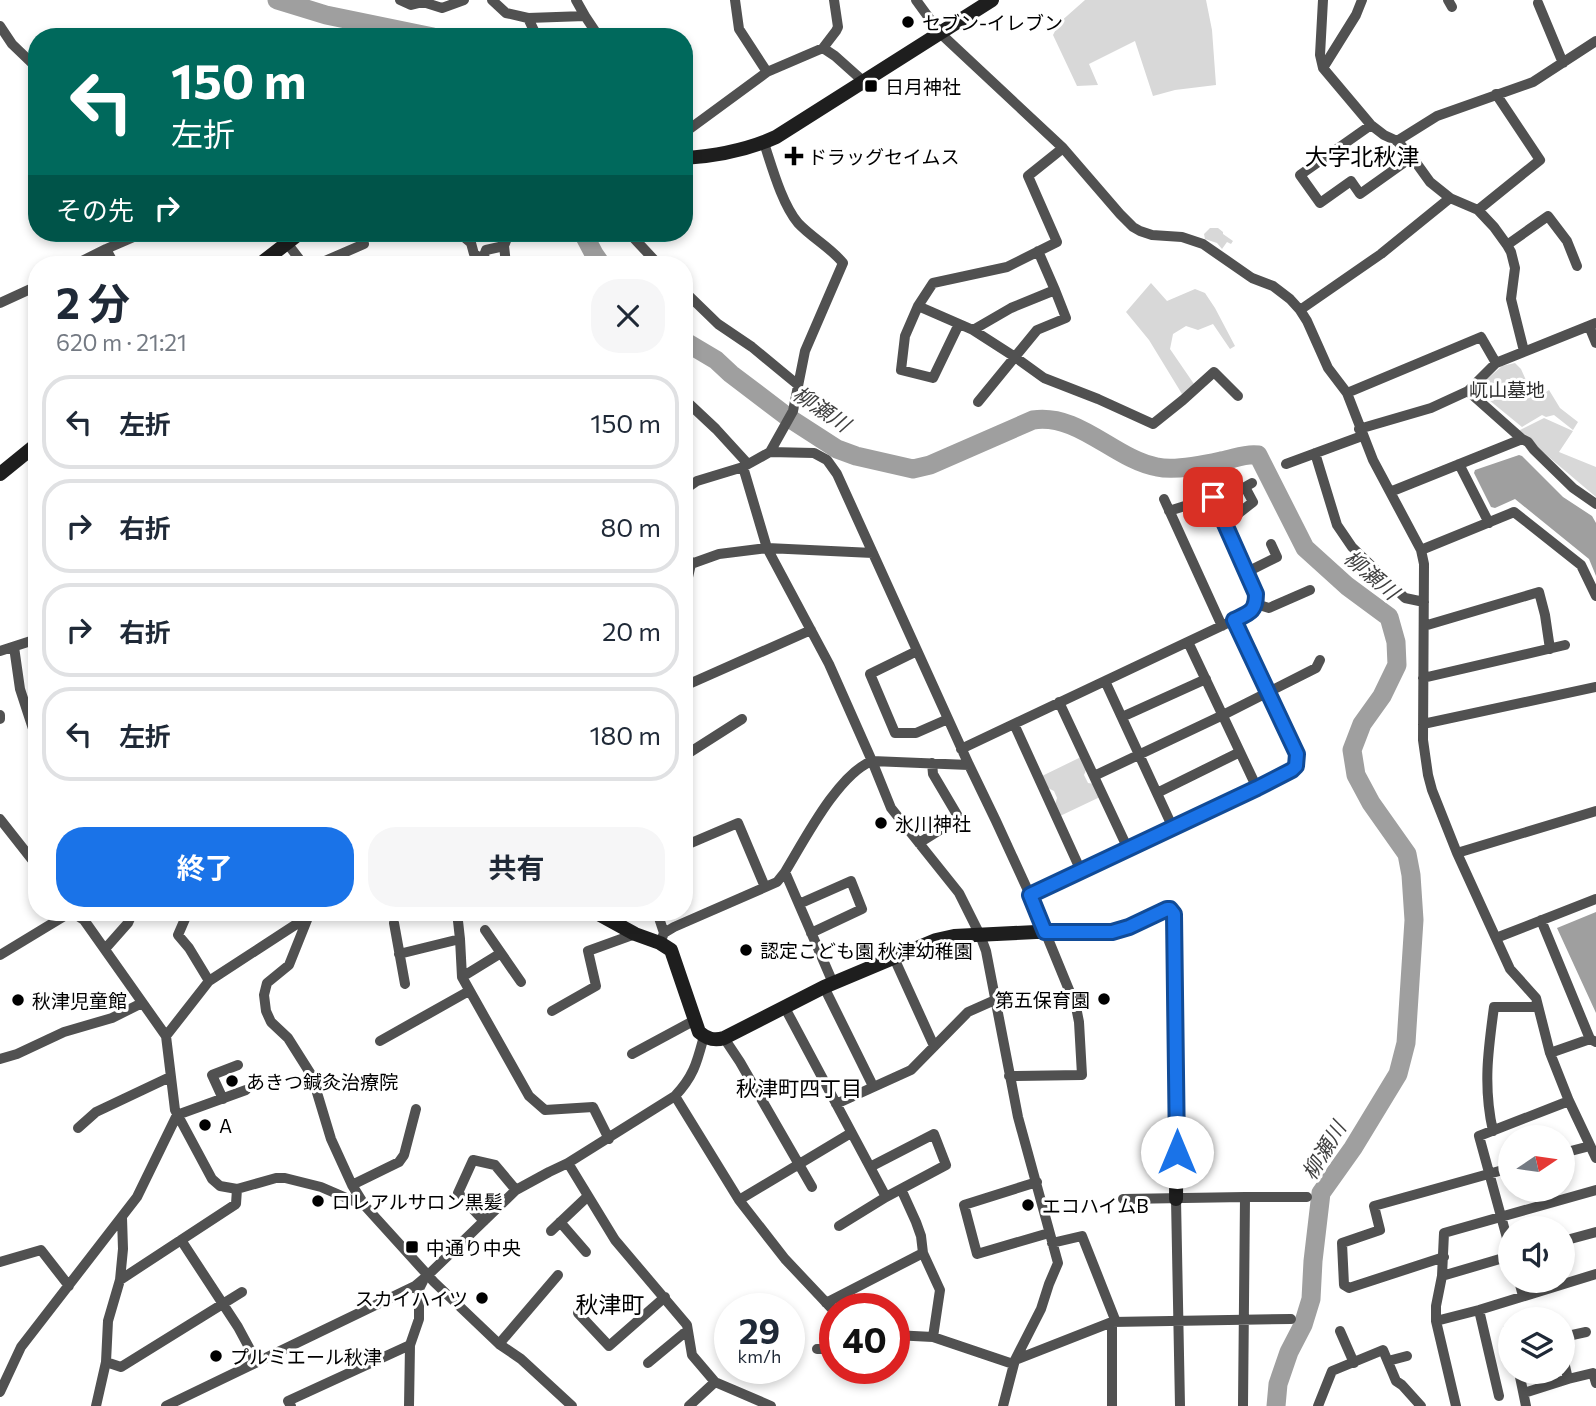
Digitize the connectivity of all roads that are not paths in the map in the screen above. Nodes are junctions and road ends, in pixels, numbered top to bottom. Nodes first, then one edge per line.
1 (400, 0) edge
2 (464, 0) edge
3 (492, 0) edge
4 (576, 0) edge
5 (735, 0) edge
6 (834, 0) edge
7 (916, 0) edge
8 (992, 0) edge
9 (1323, 0) edge
10 (1362, 0) edge
11 (423, 1) edge
12 (1538, 3) dead end
13 (585, 16) junction
14 (528, 18) junction
15 (0, 26) edge
16 (533, 28) edge
17 (594, 28) edge
18 (940, 33) junction
19 (1596, 41) edge
20 (823, 48) junction
21 (28, 59) edge
22 (1563, 63) junction
23 (1323, 68) junction
24 (767, 72) junction
25 (863, 81) junction
26 (1496, 94) junction
27 (1371, 125) junction
28 (693, 126) edge
29 (1397, 141) junction
30 (764, 143) junction
31 (1063, 148) junction
32 (693, 157) edge
33 (1412, 157) junction
34 (1450, 198) junction
35 (1478, 210) junction
36 (122, 242) edge
37 (364, 242) edge
38 (506, 242) edge
39 (637, 242) edge
40 (286, 243) joint
41 (1507, 245) junction
42 (504, 246) junction
43 (106, 249) junction
44 (1038, 251) junction
45 (92, 256) edge
46 (110, 256) edge
47 (270, 256) edge
48 (297, 256) edge
49 (337, 256) edge
50 (484, 256) edge
51 (505, 256) edge
52 (651, 256) edge
53 (1577, 267) dead end
54 (28, 290) edge
55 (1055, 290) junction
56 (693, 300) edge
57 (0, 303) edge
58 (918, 306) junction
59 (1300, 310) junction
60 (959, 324) junction
61 (1592, 325) edge
62 (973, 330) junction
63 (1596, 343) edge
64 (1524, 351) junction
65 (1016, 357) junction
66 (1496, 363) junction
67 (798, 385) junction
68 (1468, 391) junction
69 (1346, 393) junction
70 (1238, 396) dead end
71 (978, 402) dead end
72 (693, 407) edge
73 (1361, 432) junction
74 (1522, 439) junction
75 (28, 451) edge
76 (770, 452) junction
77 (1315, 453) junction
78 (1286, 464) dead end
79 (1459, 464) junction
80 (746, 465) junction
81 (0, 474) edge
82 (693, 483) edge
83 (1252, 483) dead end
84 (1390, 492) junction
85 (1164, 499) dead end
86 (1596, 504) edge
87 (1169, 511) junction
88 (1489, 523) junction
89 (1225, 524) junction
90 (1271, 544) dead end
91 (767, 548) junction
92 (1421, 551) junction
93 (873, 553) junction
94 (693, 563) edge
95 (1247, 572) junction
96 (1310, 590) dead end
97 (1596, 596) edge
98 (1424, 602) junction
99 (1256, 604) junction
100 (1234, 620) junction
101 (1222, 626) junction
102 (1424, 626) junction
103 (811, 630) junction
104 (28, 642) edge
105 (1188, 642) junction
106 (1565, 645) dead end
107 (14, 647) junction
108 (1550, 649) junction
109 (0, 651) edge
110 (917, 651) junction
111 (1320, 660) dead end
112 (1423, 678) junction
113 (1206, 679) junction
114 (1105, 681) junction
115 (693, 682) edge
116 (1596, 687) edge
117 (1268, 692) junction
118 (1059, 702) junction
119 (28, 713) edge
120 (1223, 715) junction
121 (1122, 717) junction
122 (741, 719) dead end
123 (948, 719) junction
124 (1013, 724) junction
125 (1423, 724) junction
126 (961, 749) junction
127 (693, 750) edge
128 (1240, 752) junction
129 (1139, 754) junction
130 (872, 761) junction
131 (932, 764) junction
132 (969, 765) junction
133 (1094, 776) junction
134 (1257, 788) junction
135 (1157, 793) junction
136 (1596, 811) edge
137 (0, 819) edge
138 (1173, 828) junction
139 (693, 842) edge
140 (919, 843) junction
141 (1128, 849) junction
142 (1457, 853) junction
143 (28, 855) edge
144 (1081, 871) junction
145 (785, 872) junction
146 (765, 887) junction
147 (1030, 895) junction
148 (1596, 899) edge
149 (799, 904) junction
150 (1541, 920) junction
151 (57, 921) edge
152 (85, 921) edge
153 (129, 921) edge
154 (184, 921) edge
155 (297, 921) edge
156 (306, 921) edge
157 (458, 921) edge
158 (611, 921) edge
159 (659, 921) edge
160 (394, 923) dead end
161 (485, 929) dead end
162 (1045, 932) junction
163 (811, 933) junction
164 (635, 934) junction
165 (980, 935) junction
166 (662, 938) junction
167 (1496, 938) junction
168 (460, 939) junction
169 (105, 949) junction
170 (501, 953) junction
171 (400, 954) junction
172 (0, 955) edge
173 (894, 958) junction
174 (462, 977) junction
175 (209, 981) junction
176 (521, 982) dead end
177 (405, 984) dead end
178 (828, 985) junction
179 (469, 991) junction
180 (995, 1000) junction
181 (142, 1003) junction
182 (784, 1006) junction
183 (1538, 1006) junction
184 (552, 1012) dead end
185 (695, 1020) junction
186 (166, 1036) junction
187 (704, 1036) junction
188 (724, 1038) junction
189 (1593, 1040) edge
190 (380, 1041) dead end
191 (934, 1046) junction
192 (1550, 1053) junction
193 (632, 1054) dead end
194 (1, 1055) edge
195 (238, 1065) dead end
196 (1009, 1076) junction
197 (170, 1077) junction
198 (873, 1086) junction
199 (246, 1090) dead end
200 (675, 1096) junction
201 (223, 1099) junction
202 (1569, 1101) junction
203 (836, 1104) junction
204 (416, 1109) dead end
205 (177, 1115) junction
206 (78, 1128) dead end
207 (1493, 1131) junction
208 (851, 1133) junction
209 (609, 1139) junction
210 (1590, 1146) junction
211 (1575, 1150) edge
212 (1596, 1158) edge
213 (568, 1163) junction
214 (799, 1164) junction
215 (870, 1167) junction
216 (1498, 1171) edge
217 (1489, 1174) junction
218 (1037, 1182) junction
219 (352, 1185) junction
220 (812, 1187) dead end
221 (237, 1189) junction
222 (901, 1189) junction
223 (516, 1190) junction
224 (1596, 1190) edge
225 (588, 1196) junction
226 (886, 1197) junction
227 (1245, 1197) junction
228 (1307, 1197) dead end
229 (1123, 1199) dead end
230 (1176, 1199) junction
231 (739, 1200) junction
232 (365, 1206) junction
233 (1502, 1216) joint
234 (122, 1217) junction
235 (1498, 1217) edge
236 (484, 1221) junction
237 (560, 1222) junction
238 (838, 1226) dead end
239 (551, 1231) dead end
240 (1596, 1232) edge
241 (1051, 1238) junction
242 (1575, 1238) edge
243 (181, 1240) junction
244 (586, 1252) dead end
245 (923, 1254) junction
246 (1444, 1257) junction
247 (1498, 1260) edge
248 (0, 1262) edge
249 (1596, 1274) edge
250 (428, 1275) junction
251 (558, 1275) dead end
252 (1442, 1276) junction
253 (120, 1280) junction
254 (69, 1286) junction
255 (242, 1292) dead end
256 (846, 1293) edge
257 (1522, 1293) edge
258 (819, 1295) edge
259 (1523, 1296) junction
260 (665, 1297) junction
261 (223, 1304) junction
262 (1479, 1310) junction
263 (1291, 1319) dead end
264 (580, 1320) dead end
265 (1245, 1320) junction
266 (1436, 1321) junction
267 (1114, 1322) junction
268 (1178, 1322) junction
269 (1340, 1331) dead end
270 (688, 1332) junction
271 (1586, 1332) dead end
272 (1575, 1334) edge
273 (910, 1336) edge
274 (933, 1338) junction
275 (499, 1344) junction
276 (410, 1345) junction
277 (1407, 1356) dead end
278 (1388, 1361) junction
279 (106, 1362) junction
280 (254, 1362) junction
281 (1014, 1362) junction
282 (648, 1363) dead end
283 (1354, 1363) junction
284 (1575, 1377) edge
285 (714, 1381) edge
286 (714, 1383) edge
287 (1596, 1383) edge
288 (719, 1384) edge
289 (1521, 1384) edge
290 (1552, 1384) edge
291 (0, 1392) edge
292 (1524, 1393) junction
293 (1499, 1396) dead end
294 (765, 1405) edge
295 (96, 1406) edge
296 (166, 1406) edge
297 (291, 1406) edge
298 (408, 1406) edge
299 (572, 1406) edge
300 (689, 1406) edge
301 (1003, 1406) edge
302 (1112, 1406) edge
303 (1180, 1406) edge
304 (1243, 1406) edge
305 (1318, 1406) edge
306 (1421, 1406) edge
307 (1456, 1406) edge
308 (1526, 1406) edge

1 - 11 street
2 - 11 street
3 - 14 street
4 - 13 street
5 - 24 street
6 - 20 street
7 - 18 street
8 - 18 street
9 - 23 street
10 - 23 street
12 - 22 street
13 - 14 street
13 - 17 street
14 - 16 street
15 - 21 street
18 - 25 street
18 - 31 street
19 - 22 street
20 - 24 street
20 - 25 street
22 - 26 street
23 - 27 street
24 - 28 street
25 - 30 street
26 - 29 street
26 - 35 street
27 - 29 street
27 - 33 street
29 - 33 street
30 - 32 street
30 - 67 street
31 - 44 street
31 - 59 street
33 - 34 street
34 - 35 street
34 - 59 street
35 - 41 street
36 - 43 street
37 - 49 street
38 - 42 street
39 - 52 street
40 - 47 street
40 - 48 street
41 - 53 street
41 - 64 street
42 - 50 street
42 - 51 street
43 - 45 street
43 - 46 street
44 - 55 street
44 - 58 street
54 - 57 street
55 - 62 street
55 - 65 street
56 - 67 street
58 - 60 street
58 - 60 street
59 - 69 street
60 - 62 street
61 - 63 street
61 - 64 street
62 - 65 street
64 - 66 street
65 - 70 street
65 - 71 street
66 - 68 street
66 - 69 street
67 - 76 street
68 - 73 street
68 - 74 street
69 - 73 street
72 - 80 street
73 - 77 street
73 - 84 street
74 - 79 street
74 - 86 street
75 - 81 street
76 - 80 street
76 - 93 street
77 - 78 street
77 - 98 street
79 - 84 street
79 - 88 street
80 - 82 street
80 - 91 street
83 - 89 street
84 - 92 street
85 - 87 street
87 - 89 street
87 - 101 street
88 - 92 street
88 - 97 street
89 - 95 street
90 - 95 street
91 - 93 street
91 - 94 street
91 - 103 street
92 - 98 street
93 - 110 street
95 - 99 street
96 - 99 street
98 - 102 street
99 - 100 street
100 - 101 street
100 - 117 street
101 - 105 street
102 - 108 street
102 - 112 street
103 - 115 street
103 - 130 street
104 - 107 street
105 - 113 street
105 - 114 street
106 - 108 street
107 - 109 street
107 - 119 street
108 - 112 street
110 - 123 street
110 - 123 street
111 - 117 street
112 - 125 street
113 - 120 street
113 - 121 street
114 - 118 street
114 - 121 street
116 - 125 street
117 - 120 street
117 - 134 street
118 - 124 street
118 - 133 street
120 - 128 street
120 - 129 street
121 - 129 street
122 - 127 street
123 - 126 street
124 - 126 street
124 - 144 street
125 - 142 street
126 - 132 street
128 - 134 street
128 - 135 street
129 - 133 street
129 - 135 street
130 - 131 street
130 - 140 street
130 - 145 street
131 - 132 street
131 - 140 street
132 - 147 street
133 - 141 street
134 - 138 street
135 - 138 street
136 - 142 street
137 - 143 street
138 - 141 street
139 - 146 street
140 - 165 street
141 - 144 street
142 - 167 street
144 - 147 street
145 - 146 street
145 - 149 street
146 - 166 street
147 - 162 street
148 - 150 street
149 - 163 street
149 - 163 street
150 - 167 street
150 - 189 street
151 - 172 street
152 - 169 street
153 - 169 street
154 - 175 street
155 - 175 street
156 - 219 street
157 - 168 street
158 - 164 street
159 - 166 street
160 - 171 street
161 - 170 street
162 - 165 street
162 - 196 street
162 - 230 street
163 - 178 street
164 - 166 street
164 - 184 street
165 - 173 street
165 - 180 street
166 - 185 street
167 - 183 street
168 - 171 street
168 - 174 street
169 - 181 street
170 - 174 street
170 - 176 street
171 - 177 street
173 - 178 street
173 - 191 street
174 - 179 street
175 - 186 street
178 - 182 street
178 - 198 street
179 - 190 street
179 - 209 street
180 - 191 street
180 - 196 street
181 - 186 street
181 - 194 street
182 - 188 street
182 - 203 street
183 - 192 street
183 - 207 street
185 - 187 street
185 - 193 street
186 - 197 street
187 - 188 street
187 - 200 street
188 - 214 street
189 - 192 street
191 - 198 street
192 - 202 street
195 - 201 street
196 - 218 street
197 - 205 street
197 - 206 street
198 - 203 street
199 - 201 street
200 - 209 street
200 - 231 street
201 - 205 street
202 - 207 street
202 - 210 street
203 - 208 street
204 - 219 street
205 - 221 street
205 - 234 street
207 - 217 street
208 - 214 street
208 - 215 street
209 - 213 street
210 - 211 street
210 - 212 street
213 - 223 street
213 - 225 street
214 - 220 street
214 - 231 street
215 - 222 street
215 - 226 street
216 - 217 street
217 - 233 street
217 - 246 street
218 - 241 street
218 - 241 street
219 - 232 street
221 - 232 street
221 - 243 street
222 - 226 street
222 - 245 street
223 - 236 street
223 - 236 street
224 - 233 street
225 - 237 street
225 - 260 street
226 - 238 street
227 - 228 street
227 - 230 street
227 - 265 street
229 - 230 street
230 - 268 street
231 - 258 street
232 - 250 street
234 - 253 street
234 - 254 street
235 - 246 street
236 - 250 street
237 - 239 street
237 - 244 street
240 - 242 street
241 - 267 street
241 - 281 street
243 - 253 street
243 - 261 street
245 - 256 street
245 - 274 street
246 - 252 street
247 - 252 street
248 - 254 street
249 - 259 street
250 - 275 street
250 - 276 street
250 - 280 street
251 - 275 street
252 - 266 street
253 - 279 street
254 - 291 street
255 - 261 street
257 - 259 street
259 - 262 street
260 - 264 street
260 - 270 street
261 - 279 street
261 - 280 street
262 - 266 street
262 - 293 street
263 - 265 street
265 - 268 street
265 - 304 street
266 - 307 street
267 - 268 street
267 - 281 street
267 - 302 street
268 - 303 street
269 - 283 street
270 - 282 street
270 - 285 street
271 - 272 street
273 - 274 street
274 - 281 street
275 - 299 street
276 - 297 street
276 - 298 street
277 - 278 street
278 - 283 street
278 - 306 street
279 - 295 street
280 - 296 street
281 - 301 street
283 - 305 street
284 - 287 street
286 - 300 street
288 - 294 street
289 - 292 street
290 - 292 street
292 - 308 street

